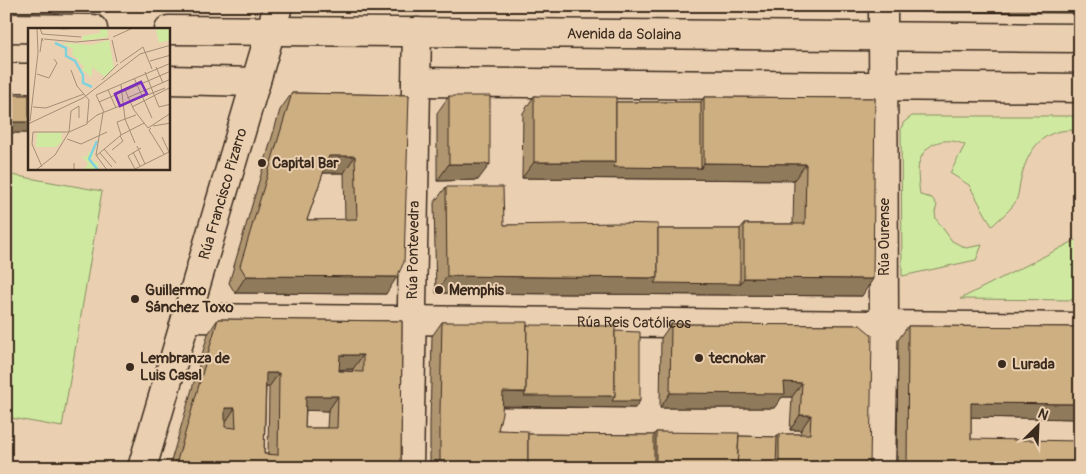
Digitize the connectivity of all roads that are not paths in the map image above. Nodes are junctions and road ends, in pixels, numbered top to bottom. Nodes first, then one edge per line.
1 (883, 6) edge
2 (275, 19) edge
3 (6, 28) edge
4 (28, 28) edge
5 (170, 30) edge
6 (417, 32) junction
7 (884, 36) junction
8 (1080, 38) edge
9 (6, 78) edge
10 (28, 78) edge
11 (170, 80) edge
12 (256, 82) junction
13 (416, 82) junction
14 (883, 86) junction
15 (1080, 88) edge
16 (186, 318) junction
17 (412, 320) junction
18 (884, 325) junction
19 (1080, 327) edge
20 (142, 468) edge
21 (409, 468) edge
22 (881, 468) edge

1 - 7 street, Rúa Ourense
2 - 5 street, Avenida da Solaina
2 - 6 street, Avenida da Solaina
2 - 12 street, Rúa Francisco Pizarro
3 - 4 street
6 - 7 street, Avenida da Solaina
6 - 13 street, Rúa Pontevedra
7 - 8 street, Avenida da Solaina
7 - 14 street, Rúa Ourense
9 - 10 street
11 - 12 street
12 - 16 street, Rúa Francisco Pizarro
13 - 14 street
13 - 17 street, Rúa Pontevedra
14 - 15 street
14 - 18 street, Rúa Ourense
16 - 17 street, Rúa Reis Católicos
16 - 20 street, Rúa Francisco Pizarro
17 - 18 street, Rúa Reis Católicos
17 - 21 street, Rúa Pontevedra
18 - 19 street, Rúa Reis Católicos
18 - 22 street, Rúa Ourense

